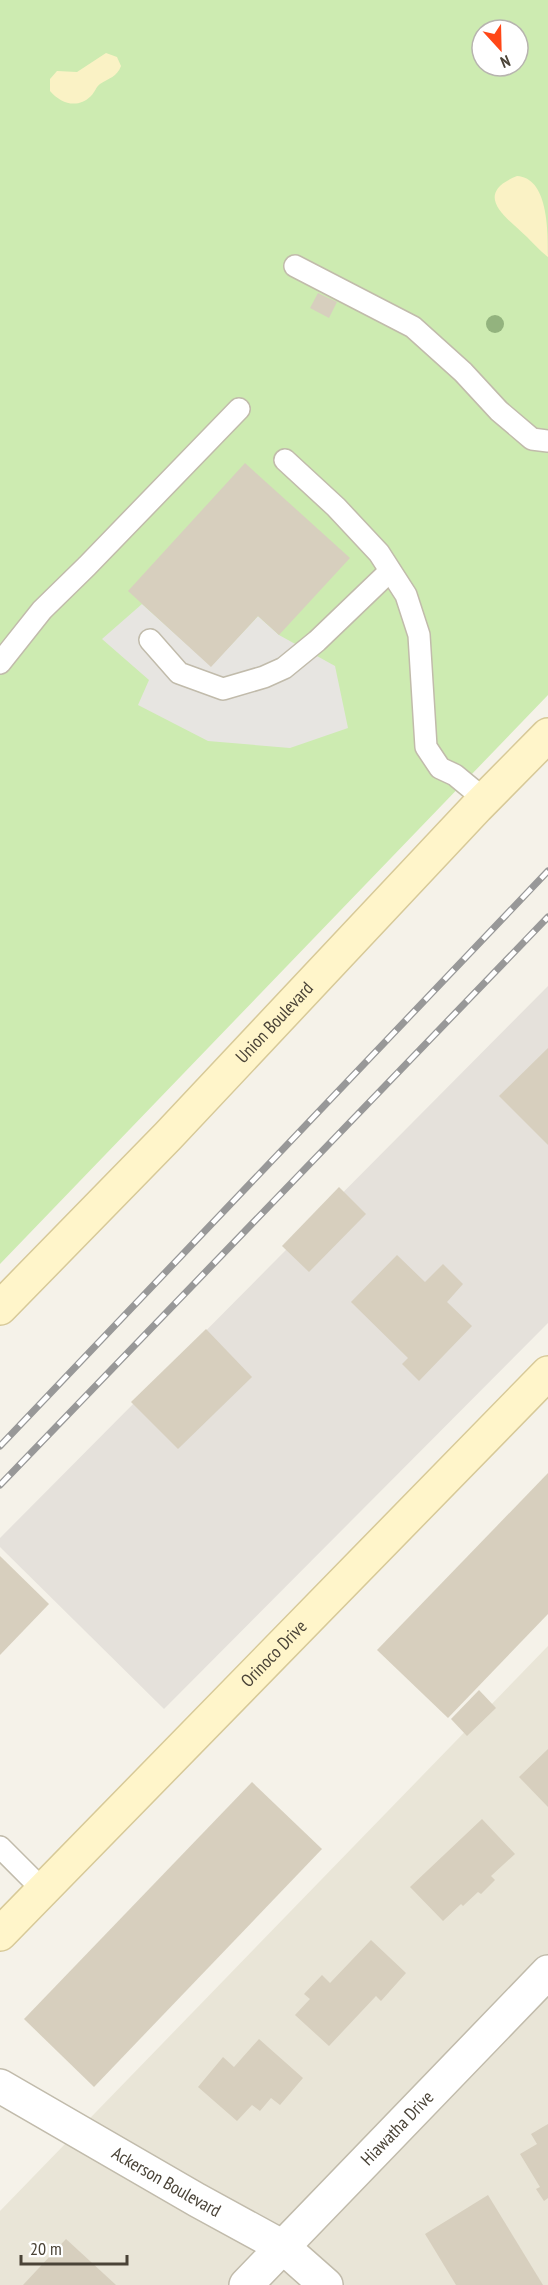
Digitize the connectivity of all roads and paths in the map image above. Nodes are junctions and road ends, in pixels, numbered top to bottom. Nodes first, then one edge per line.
1 (296, 266) dead end
2 (239, 408) dead end
3 (548, 441) edge
4 (285, 459) dead end
5 (390, 571) junction
6 (150, 640) dead end
7 (0, 663) edge
8 (548, 735) edge
9 (484, 799) junction
10 (0, 1308) edge
11 (548, 1373) edge
12 (0, 1847) edge
13 (43, 1890) junction
14 (0, 1934) edge
15 (548, 1972) edge
16 (0, 2086) edge
17 (283, 2247) junction
18 (246, 2285) edge
19 (326, 2285) edge

1 - 3 lane
2 - 7 lane
4 - 5 lane
5 - 6 lane
5 - 9 lane
8 - 9 main road, Union Boulevard
9 - 10 main road, Union Boulevard
11 - 13 main road, Orinoco Drive
12 - 13 lane
13 - 14 main road, Orinoco Drive
15 - 17 street, Hiawatha Drive
16 - 17 street, Ackerson Boulevard
17 - 18 street, Hiawatha Drive
17 - 19 street, Ackerson Boulevard

